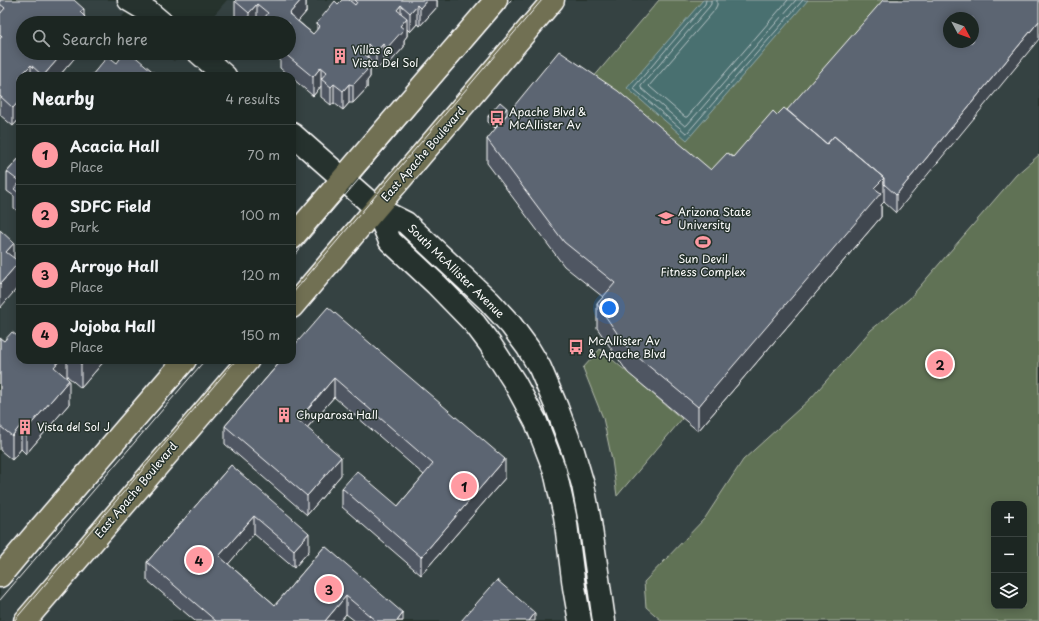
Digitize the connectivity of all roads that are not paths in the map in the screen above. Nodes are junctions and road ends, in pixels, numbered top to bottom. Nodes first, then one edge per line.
1 (129, 0) edge
2 (496, 0) edge
3 (553, 0) edge
4 (154, 16) edge
5 (207, 60) edge
6 (220, 72) edge
7 (296, 138) edge
8 (343, 179) junction
9 (376, 208) junction
10 (296, 233) edge
11 (296, 302) edge
12 (182, 364) edge
13 (245, 364) edge
14 (0, 576) edge
15 (26, 621) edge
16 (580, 621) edge
17 (604, 621) edge

1 - 4 street
2 - 8 main road
3 - 9 main road, East Apache Boulevard
5 - 6 street
7 - 8 street, South McAllister Avenue
8 - 9 street, South McAllister Avenue
8 - 10 main road
9 - 11 main road, East Apache Boulevard
9 - 16 street, South McAllister Avenue
9 - 17 street, South McAllister Avenue
12 - 14 main road
13 - 15 main road, East Apache Boulevard

